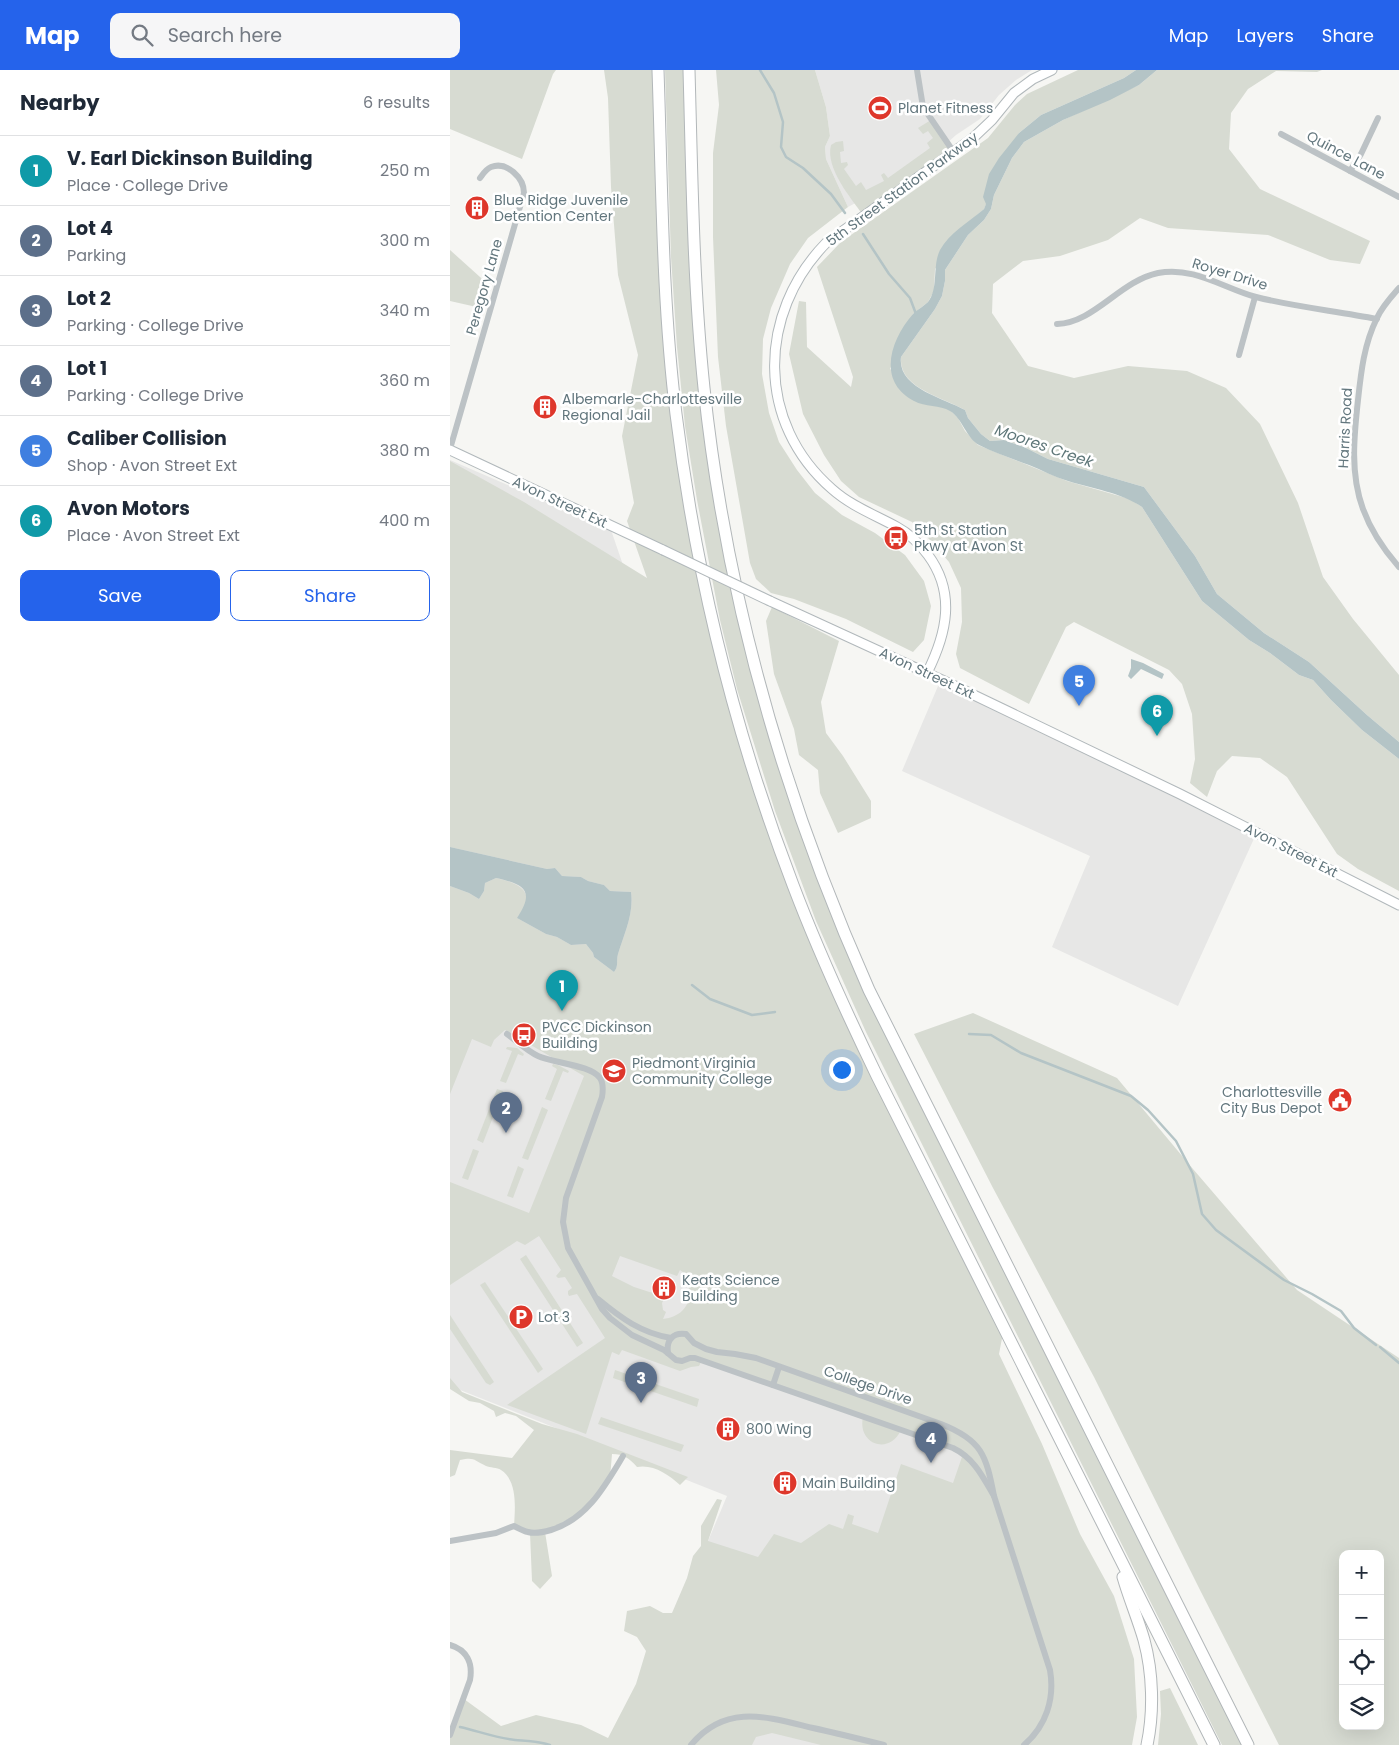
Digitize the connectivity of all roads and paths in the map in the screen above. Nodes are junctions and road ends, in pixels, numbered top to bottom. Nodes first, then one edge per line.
1 (658, 70) edge
2 (688, 70) edge
3 (917, 70) edge
4 (1051, 70) edge
5 (1378, 118) dead end
6 (1282, 134) dead end
7 (953, 151) junction
8 (1350, 171) junction
9 (480, 178) dead end
10 (1399, 197) edge
11 (1399, 288) edge
12 (1255, 297) junction
13 (1376, 319) junction
14 (1058, 324) dead end
15 (1239, 356) dead end
16 (450, 449) edge
17 (1399, 567) edge
18 (927, 673) junction
19 (1399, 905) edge
20 (507, 1034) dead end
21 (597, 1298) junction
22 (671, 1338) junction
23 (694, 1343) junction
24 (668, 1353) junction
25 (690, 1358) junction
26 (779, 1367) junction
27 (773, 1385) junction
28 (623, 1456) dead end
29 (994, 1496) junction
30 (450, 1540) edge
31 (1116, 1551) junction
32 (450, 1645) edge
33 (1223, 1696) junction
34 (450, 1735) edge
35 (691, 1745) edge
36 (884, 1745) edge
37 (1024, 1745) edge
38 (1147, 1745) edge
39 (1214, 1745) edge
40 (1248, 1745) edge
41 (1254, 1745) edge

1 - 31 highway
2 - 33 highway
3 - 7 street
4 - 7 main road, 5th Street Station Parkway
5 - 8 street
6 - 8 street, Quince Lane
7 - 18 main road, 5th Street Station Parkway
8 - 10 street, Quince Lane
9 - 16 street, Peregory Lane
11 - 13 street, Harris Road
12 - 13 street, Royer Drive
12 - 14 street, Royer Drive
12 - 15 street
13 - 17 street, Harris Road
16 - 18 main road, Avon Street Ext, bridge
18 - 19 main road, Avon Street Ext
20 - 21 street, College Drive
21 - 22 street, College Drive
21 - 24 street, College Drive
22 - 23 street, College Drive
22 - 24 street
23 - 25 street
23 - 26 street, College Drive
24 - 25 street, College Drive
25 - 27 street, College Drive
26 - 27 street
26 - 29 street, College Drive
27 - 29 street, College Drive
28 - 30 street
29 - 37 street, College Drive
31 - 38 highway
31 - 39 highway
32 - 34 street
33 - 40 highway
33 - 41 highway
35 - 36 street

